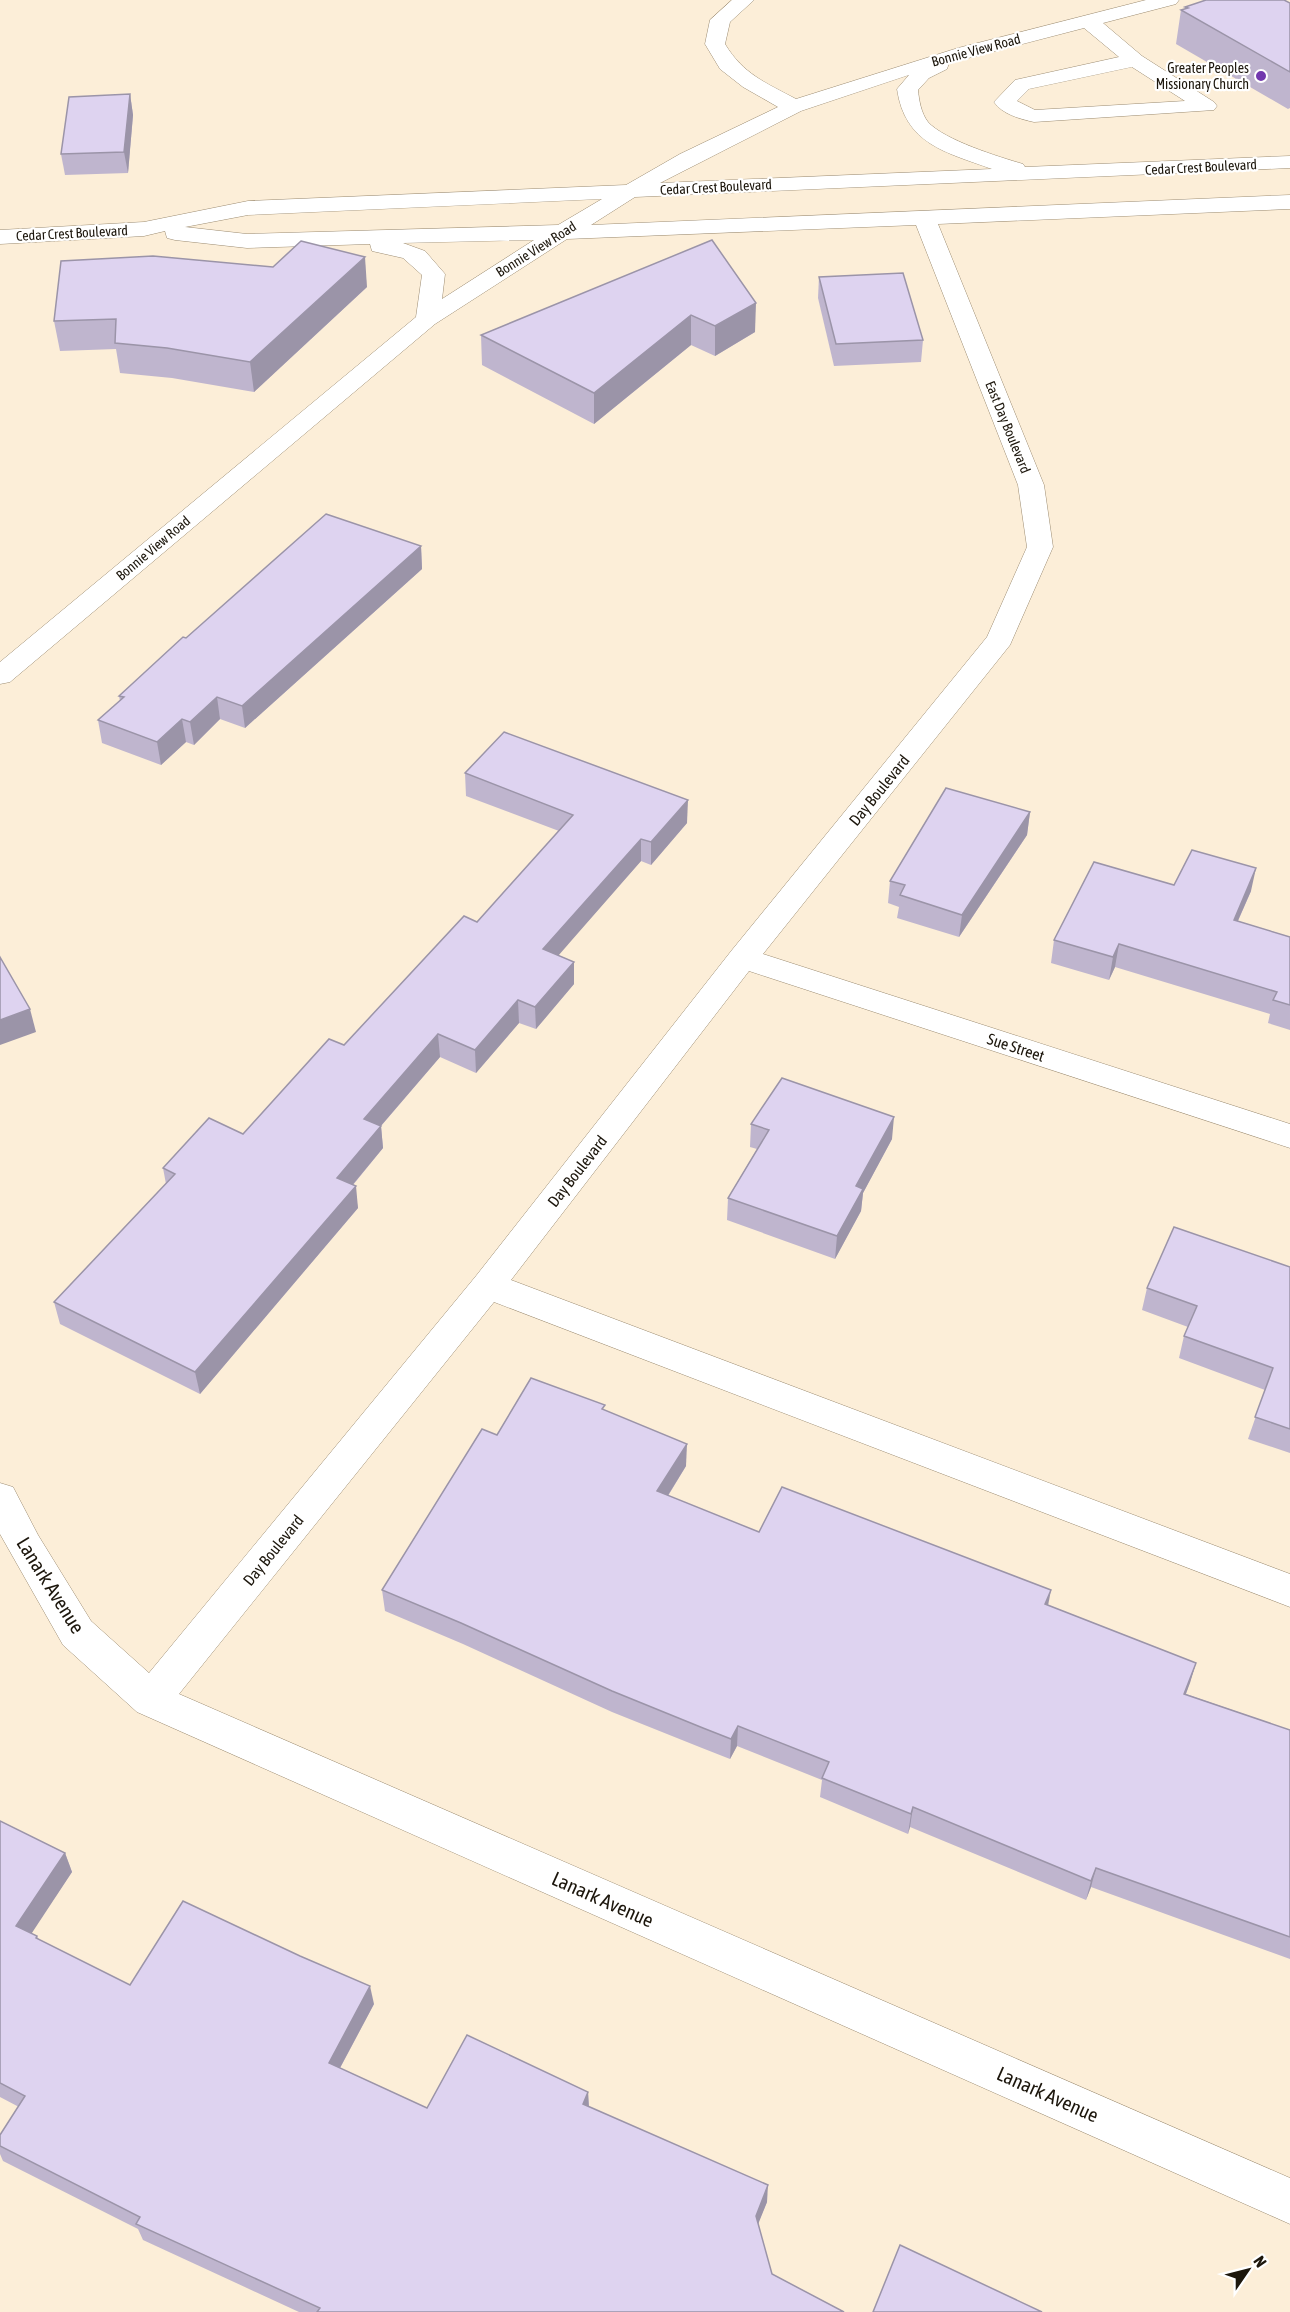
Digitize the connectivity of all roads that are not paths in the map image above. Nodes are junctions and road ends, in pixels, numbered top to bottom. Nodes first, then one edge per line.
1 (744, 0) edge
2 (1169, 0) edge
3 (1089, 21) junction
4 (965, 52) junction
5 (1135, 60) junction
6 (794, 107) junction
7 (1290, 162) edge
8 (1037, 175) junction
9 (629, 192) junction
10 (1290, 202) edge
11 (924, 217) junction
12 (144, 229) junction
13 (564, 231) junction
14 (0, 237) edge
15 (309, 238) junction
16 (427, 319) junction
17 (1000, 639) joint
18 (0, 676) edge
19 (743, 958) junction
20 (1290, 1136) edge
21 (488, 1286) junction
22 (0, 1497) edge
23 (1290, 1591) edge
24 (151, 1700) junction
25 (1290, 2201) edge

1 - 6 street
2 - 3 street, Bonnie View Road
3 - 4 street, Bonnie View Road
3 - 5 street
4 - 6 street, Bonnie View Road
4 - 8 street
5 - 5 street
6 - 9 street, Bonnie View Road
7 - 8 street, Cedar Crest Boulevard
8 - 9 street, Cedar Crest Boulevard
9 - 12 street, Cedar Crest Boulevard
9 - 13 street, Bonnie View Road
10 - 11 street, Cedar Crest Boulevard
11 - 13 street, Cedar Crest Boulevard
11 - 17 street, East Day Boulevard
12 - 14 street, Cedar Crest Boulevard
12 - 15 street, Cedar Crest Boulevard
13 - 15 street, Cedar Crest Boulevard
13 - 16 street, Bonnie View Road
15 - 16 street
16 - 18 street, Bonnie View Road
17 - 19 street, Day Boulevard
19 - 20 street, Sue Street
19 - 21 street, Day Boulevard
21 - 23 street
21 - 24 street, Day Boulevard
22 - 24 street, Lanark Avenue
24 - 25 street, Lanark Avenue

